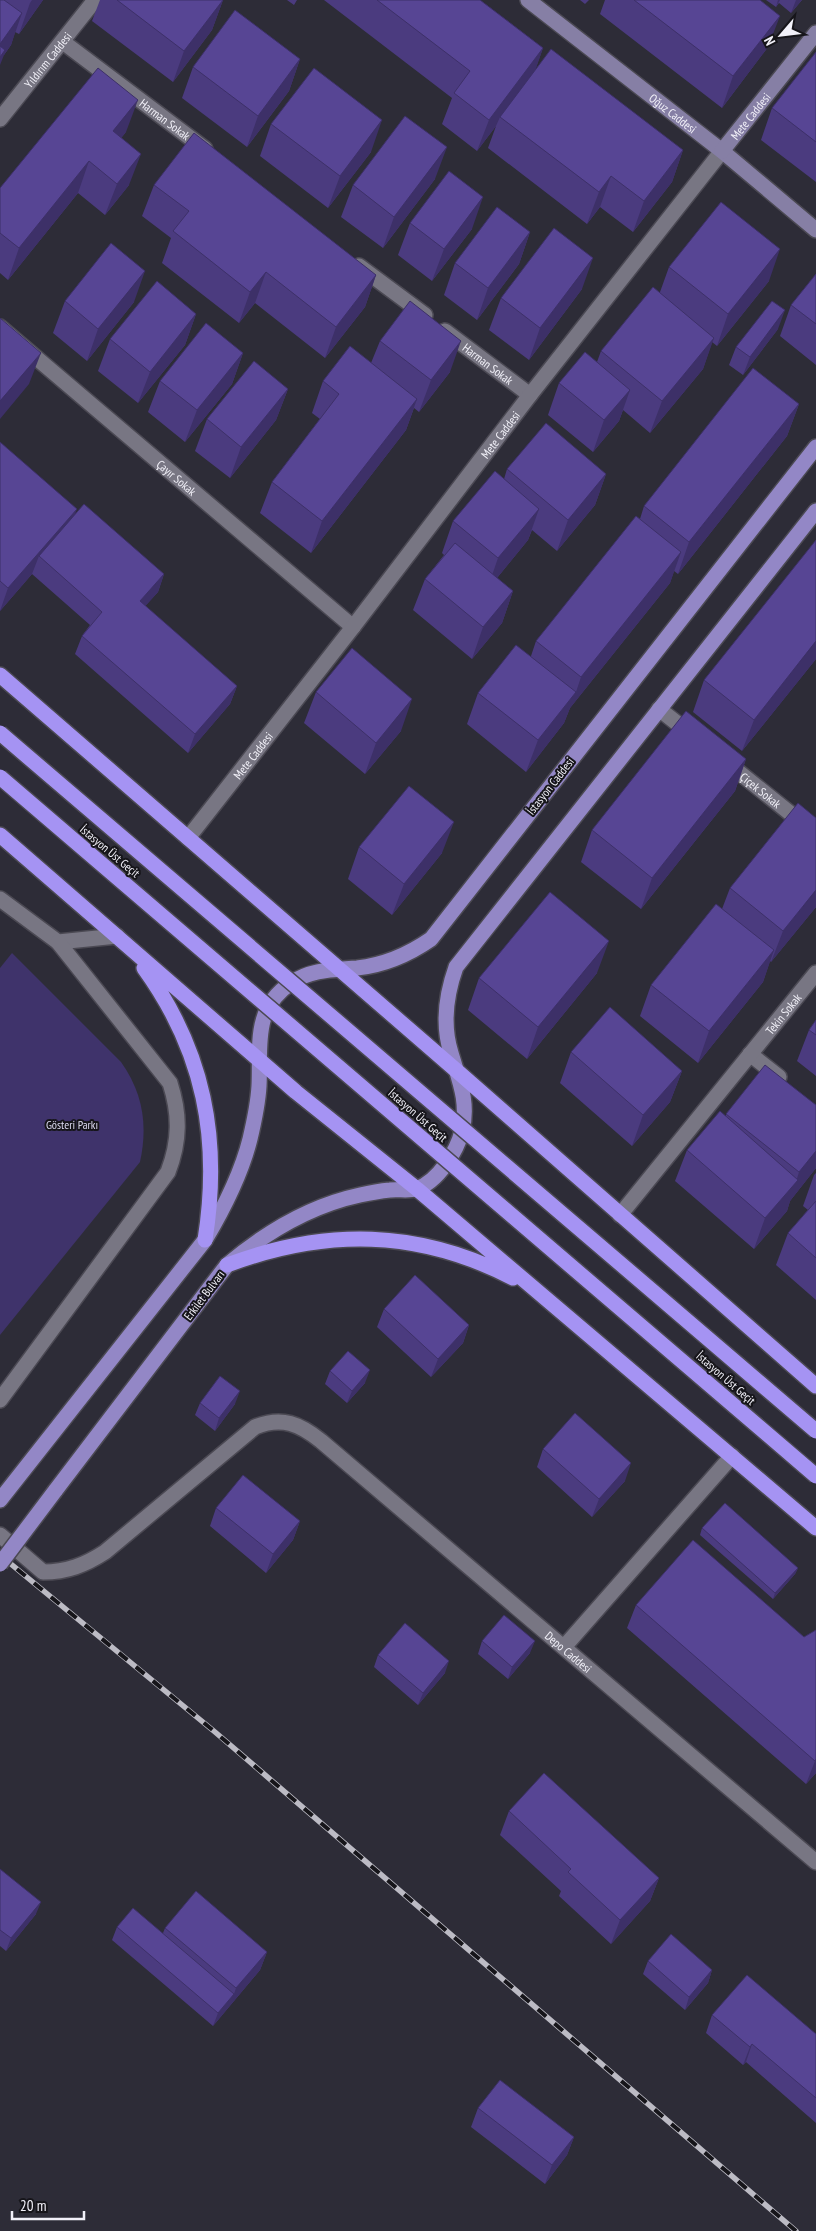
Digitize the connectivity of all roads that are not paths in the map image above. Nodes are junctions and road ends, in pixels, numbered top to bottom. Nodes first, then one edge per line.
1 (95, 0) edge
2 (528, 0) edge
3 (816, 33) edge
4 (63, 42) junction
5 (0, 119) edge
6 (722, 151) junction
7 (214, 155) edge
8 (816, 230) edge
9 (348, 257) edge
10 (0, 327) edge
11 (530, 395) junction
12 (816, 447) edge
13 (816, 511) edge
14 (353, 627) junction
15 (0, 675) edge
16 (659, 708) junction
17 (0, 733) edge
18 (0, 777) edge
19 (816, 834) edge
20 (0, 835) edge
21 (188, 838) junction
22 (0, 899) edge
23 (117, 936) junction
24 (58, 942) junction
25 (339, 968) junction
26 (816, 973) edge
27 (750, 1054) junction
28 (260, 1060) junction
29 (457, 1071) junction
30 (794, 1088) edge
31 (416, 1189) junction
32 (620, 1215) junction
33 (205, 1240) junction
34 (227, 1266) junction
35 (551, 1302) junction
36 (816, 1386) edge
37 (0, 1400) edge
38 (816, 1431) edge
39 (732, 1456) junction
40 (816, 1476) edge
41 (0, 1500) edge
42 (816, 1528) edge
43 (0, 1535) edge
44 (0, 1564) edge
45 (564, 1647) junction
46 (814, 1856) edge

1 - 4 street, Yıldırım Caddesi
2 - 6 street, Oğuz Caddesi
3 - 6 street, Mete Caddesi
4 - 5 street, Yıldırım Caddesi
4 - 7 street, Harman Sokak
6 - 8 street, Oğuz Caddesi
6 - 11 street, Mete Caddesi
9 - 11 street, Harman Sokak
10 - 14 street, Çayır Sokak
11 - 14 street, Mete Caddesi
12 - 25 main road, İstasyon Caddesi
13 - 16 main road
14 - 21 street, Mete Caddesi
15 - 21 highway
16 - 19 street, Çiçek Sokak
16 - 29 main road
17 - 38 highway, İstasyon Üst Geçit, bridge
18 - 40 highway, İstasyon Üst Geçit, bridge
20 - 23 highway
21 - 25 highway
22 - 24 street
23 - 24 street
23 - 28 highway
23 - 33 highway
24 - 37 street
25 - 28 main road, İstasyon Caddesi
25 - 29 highway
26 - 27 street, Tekin Sokak
27 - 30 street
27 - 32 street, Tekin Sokak
28 - 31 highway
28 - 33 main road
29 - 31 main road
29 - 32 highway
31 - 34 main road, Erkilet Bulvarı
31 - 35 highway
32 - 36 highway
33 - 41 main road
34 - 35 highway
34 - 44 main road, Erkilet Bulvarı, bridge
35 - 39 highway
39 - 42 highway
39 - 45 street
43 - 45 street, Depo Caddesi
45 - 46 street, Depo Caddesi

